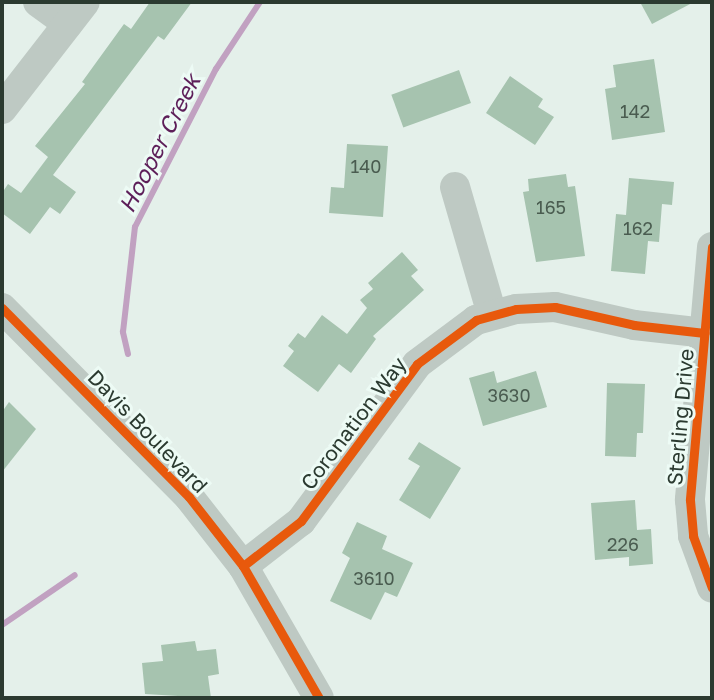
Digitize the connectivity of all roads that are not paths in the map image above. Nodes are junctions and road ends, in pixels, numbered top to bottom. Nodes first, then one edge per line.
1 (38, 2) edge
2 (76, 13) edge
3 (2, 109) edge
4 (454, 187) dead end
5 (712, 247) edge
6 (2, 309) edge
7 (492, 314) junction
8 (705, 332) junction
9 (243, 566) junction
10 (712, 588) edge
11 (319, 698) edge

1 - 2 street
2 - 3 street
4 - 7 street
5 - 8 street, Sterling Drive
6 - 9 street, Davis Boulevard
7 - 8 street, Coronation Way
7 - 9 street, Coronation Way
8 - 10 street, Sterling Drive
9 - 11 street, Davis Boulevard

